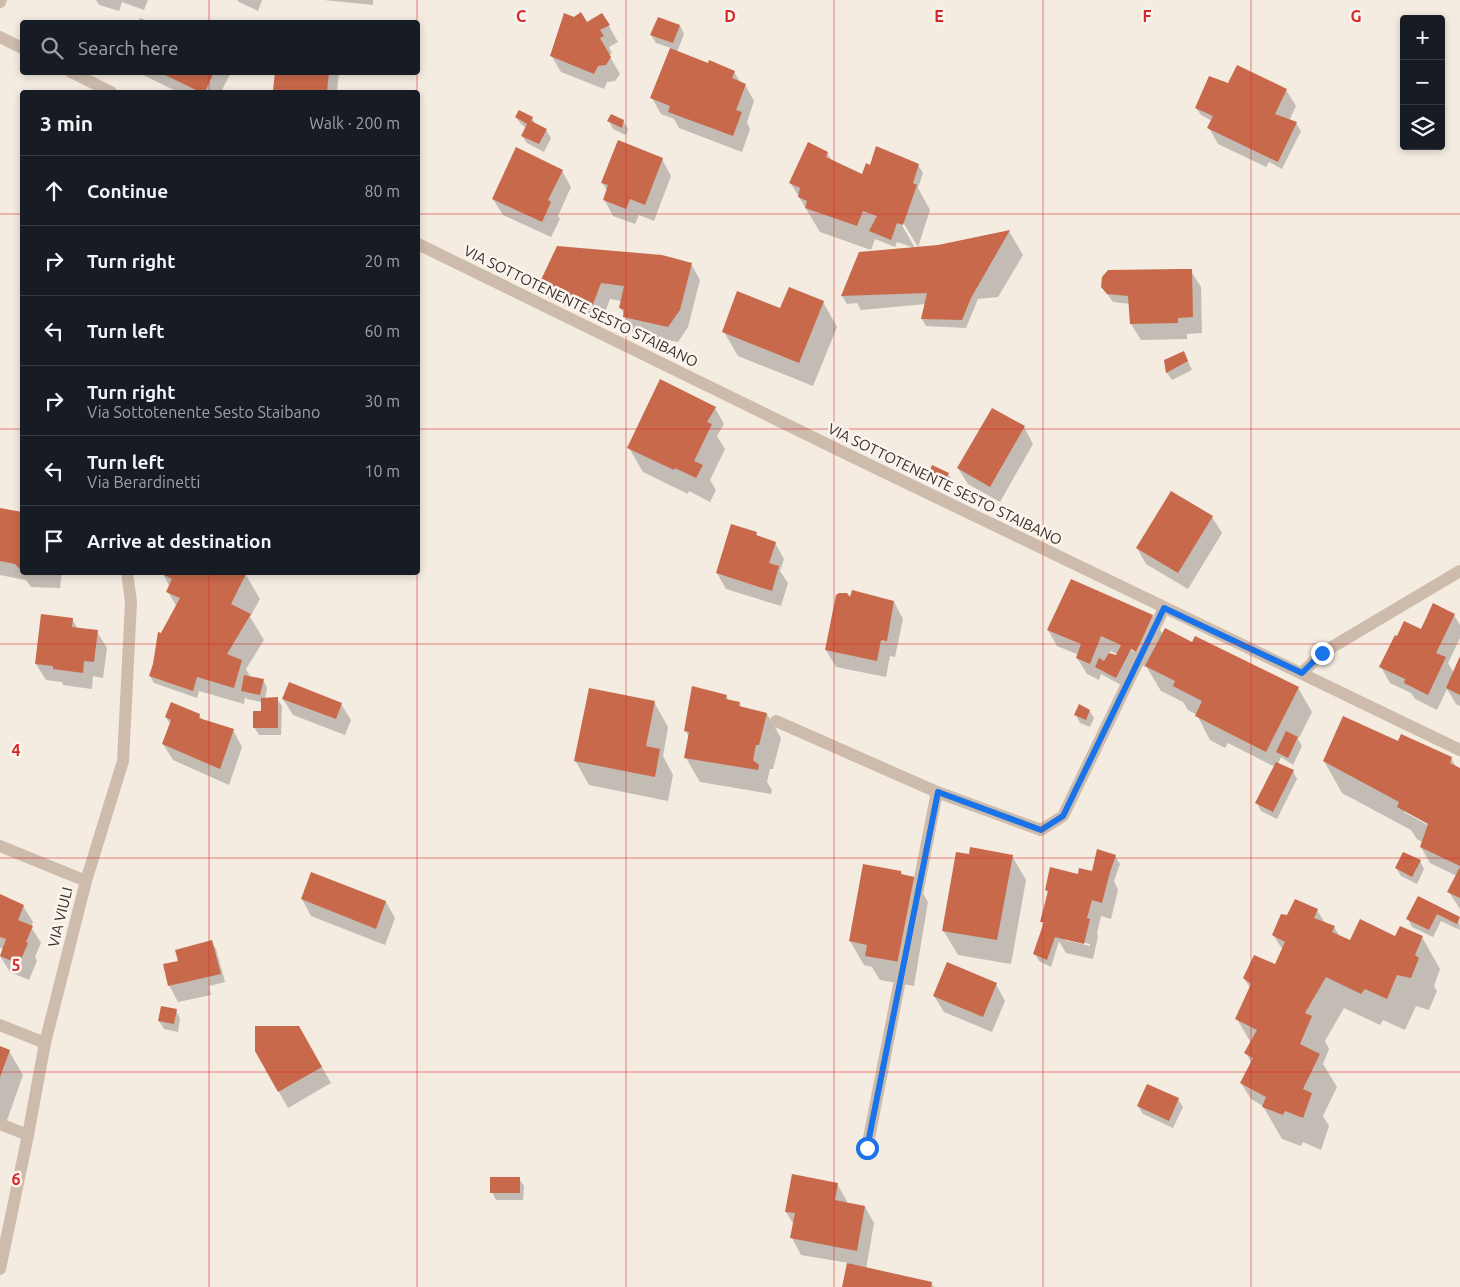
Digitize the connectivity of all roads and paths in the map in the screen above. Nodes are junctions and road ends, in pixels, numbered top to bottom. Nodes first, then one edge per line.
1 (0, 37) edge
2 (20, 47) edge
3 (75, 75) edge
4 (94, 88) edge
5 (420, 245) edge
6 (1460, 571) edge
7 (127, 575) edge
8 (1164, 608) junction
9 (1302, 673) junction
10 (776, 721) dead end
11 (1460, 750) edge
12 (938, 792) junction
13 (0, 846) edge
14 (86, 881) junction
15 (0, 1025) edge
16 (45, 1043) junction
17 (0, 1124) edge
18 (28, 1135) junction
19 (867, 1148) dead end
20 (0, 1269) edge

1 - 2 street
3 - 4 street
5 - 8 street, VIA SOTTOTENENTE SESTO STAIBANO
6 - 9 street
7 - 14 street, VIA VIULI
8 - 9 street, VIA SOTTOTENENTE SESTO STAIBANO
8 - 12 street
9 - 11 street, VIA SOTTOTENENTE SESTO STAIBANO
10 - 12 street
12 - 19 street
13 - 14 street
14 - 16 street, VIA VIULI
15 - 16 street
16 - 18 street, VIA VIULI
17 - 18 street
18 - 20 street, VIA VIULI

